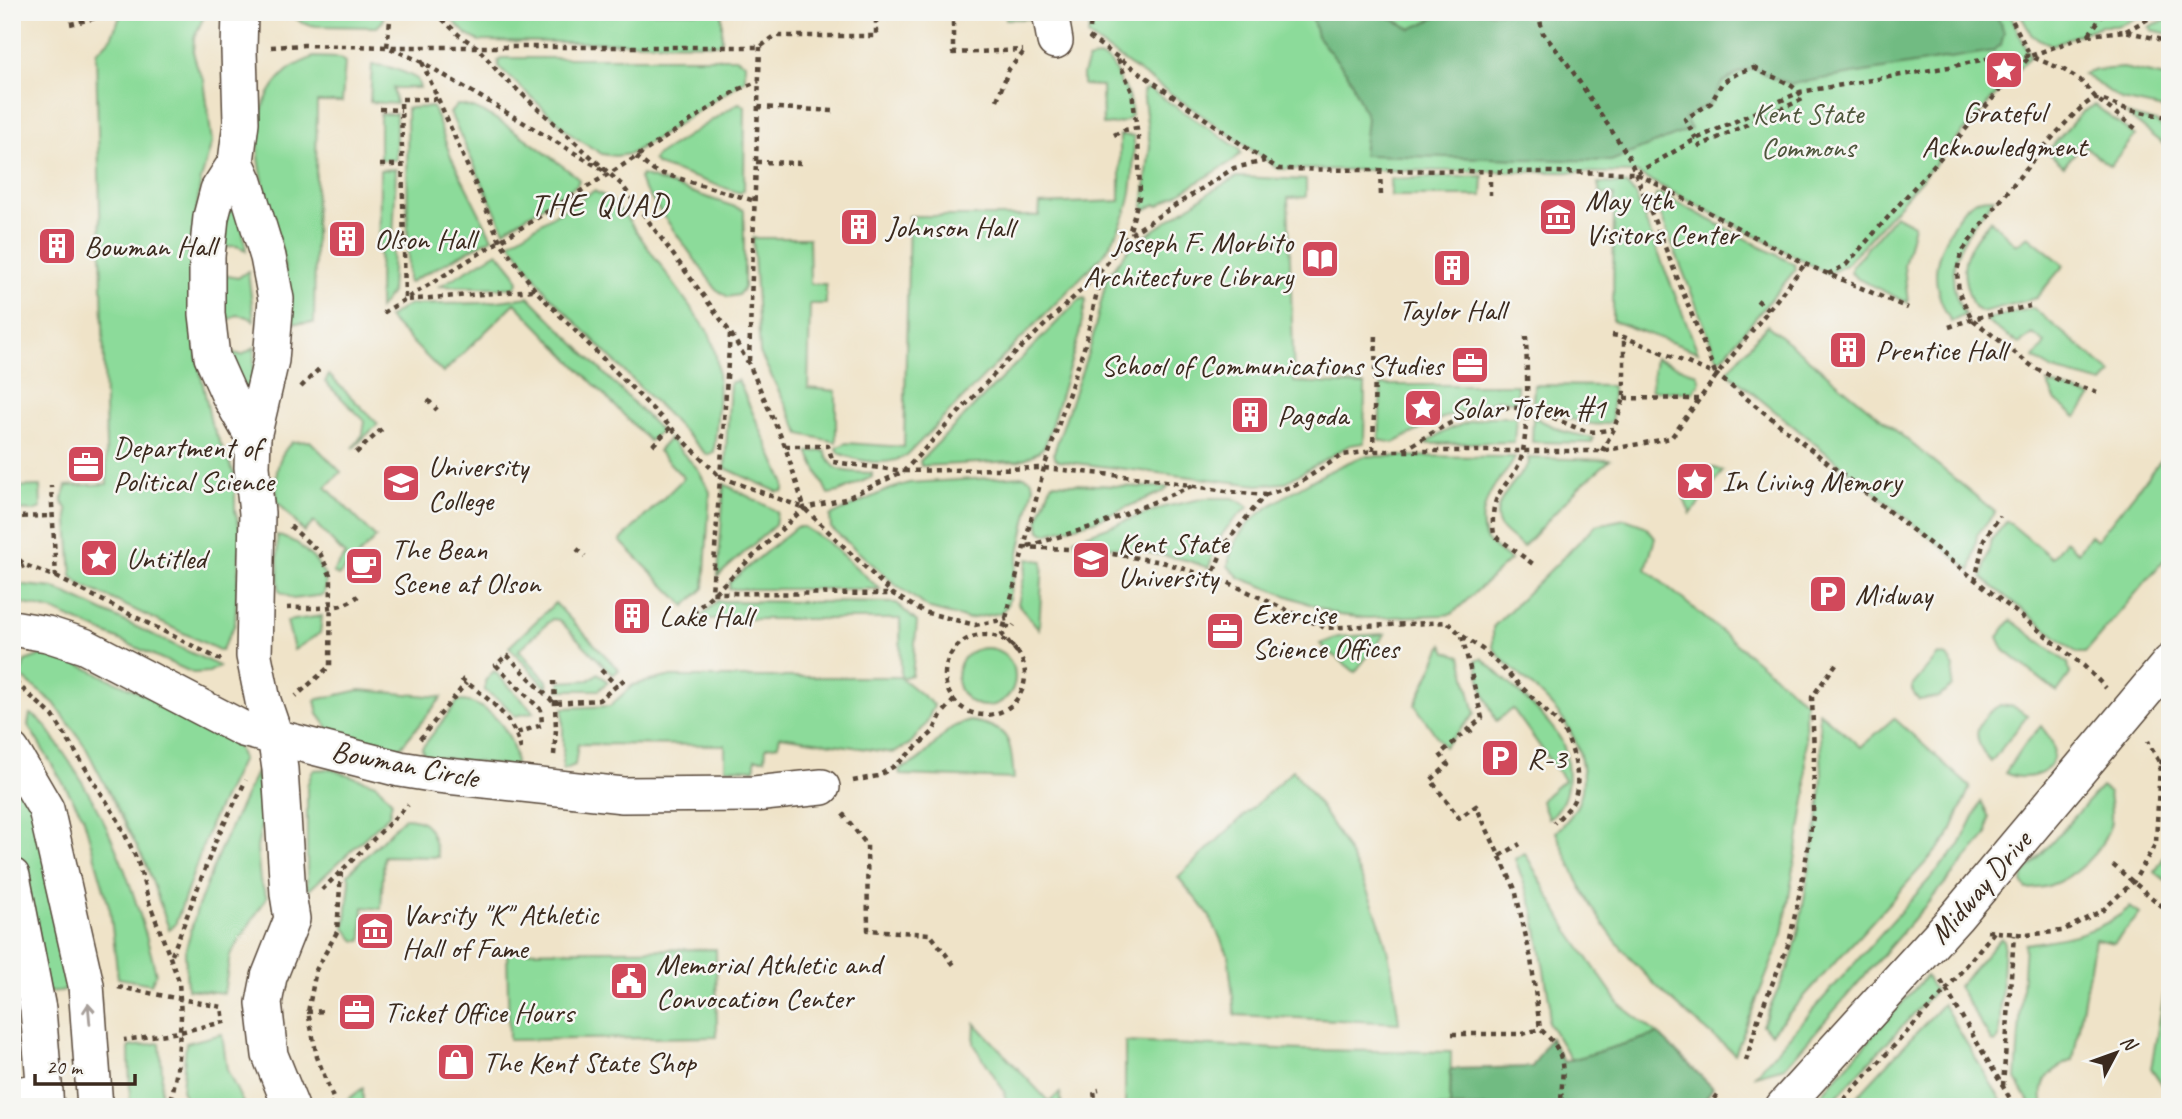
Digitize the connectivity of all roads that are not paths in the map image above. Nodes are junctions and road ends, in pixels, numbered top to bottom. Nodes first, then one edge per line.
1 (240, 12) edge
2 (236, 162) junction
3 (253, 437) junction
4 (12, 628) edge
5 (2170, 662) edge
6 (272, 729) junction
7 (12, 751) edge
8 (822, 787) road end
9 (12, 876) edge
10 (34, 1098) edge
11 (94, 1107) edge
12 (291, 1107) edge
13 (1783, 1107) edge

1 - 2 street
2 - 3 street
2 - 3 street
3 - 6 street
4 - 6 street, Bowman Circle
5 - 13 street, Midway Drive
6 - 8 street, Bowman Circle
6 - 12 street
11 -> 7 street
9 - 10 street

